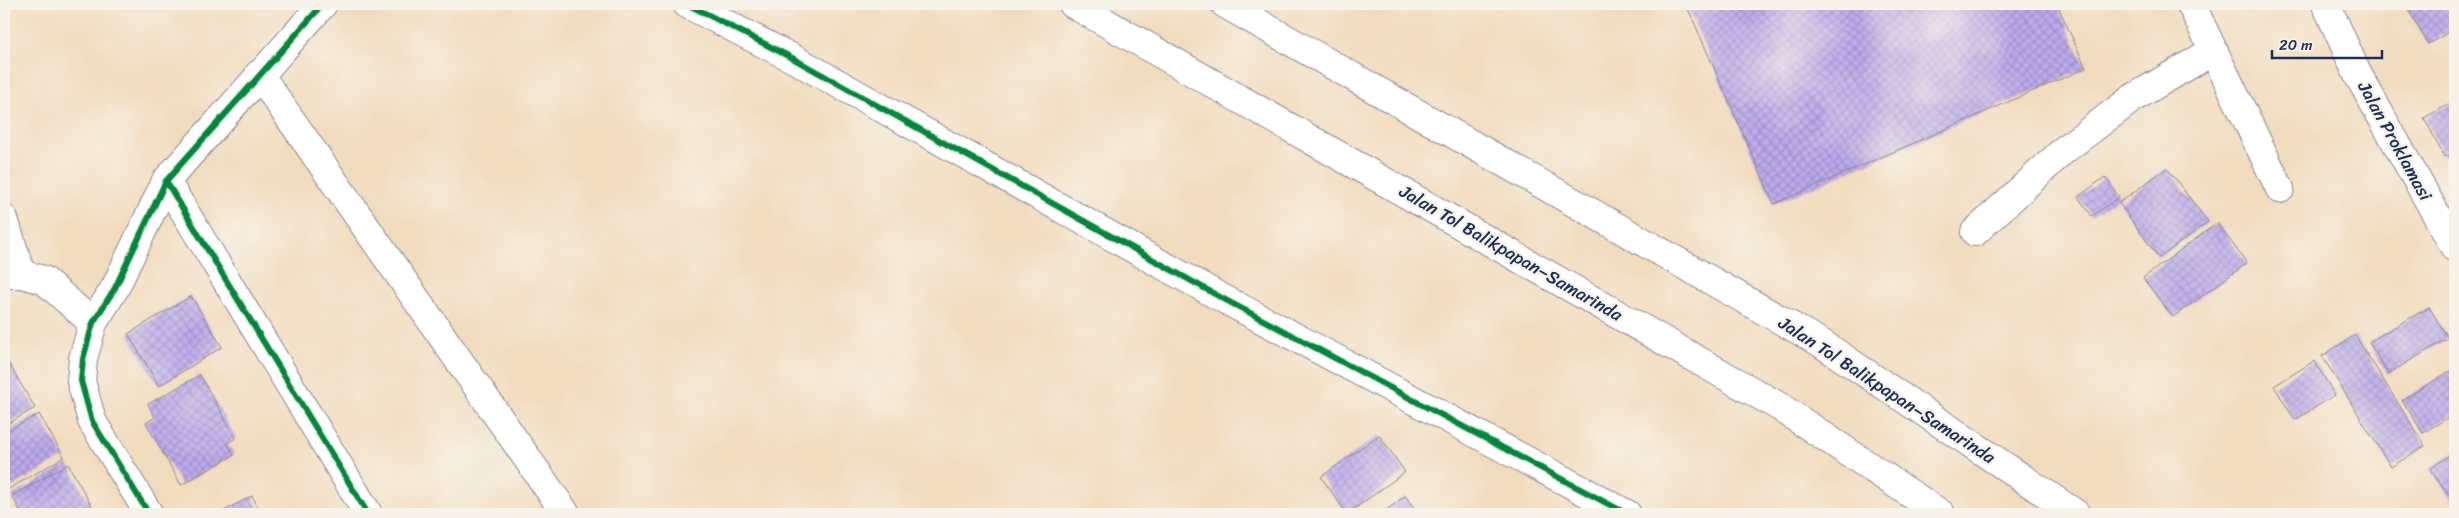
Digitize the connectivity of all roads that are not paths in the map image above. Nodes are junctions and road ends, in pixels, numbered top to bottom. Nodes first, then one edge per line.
1 (322, 4) edge
2 (688, 4) edge
3 (1073, 4) edge
4 (1225, 4) edge
5 (2190, 4) edge
6 (2326, 4) edge
7 (2213, 51) junction
8 (259, 74) junction
9 (166, 181) junction
10 (2280, 189) dead end
11 (4, 219) edge
12 (1975, 232) dead end
13 (2455, 248) edge
14 (12, 274) edge
15 (93, 323) junction
16 (149, 514) edge
17 (368, 514) edge
18 (566, 514) edge
19 (1627, 514) edge
20 (1941, 514) edge
21 (2076, 514) edge

1 - 8 main road
2 - 19 main road
3 - 20 main road, Jalan Tol Balikpapan–Samarinda
4 - 21 main road, Jalan Tol Balikpapan–Samarinda
5 - 7 main road
6 - 13 main road, Jalan Proklamasi
7 - 10 main road
7 - 12 main road
8 - 9 main road
8 - 18 main road
9 - 15 main road
9 - 17 main road
11 - 14 main road
14 - 15 main road
15 - 16 main road

